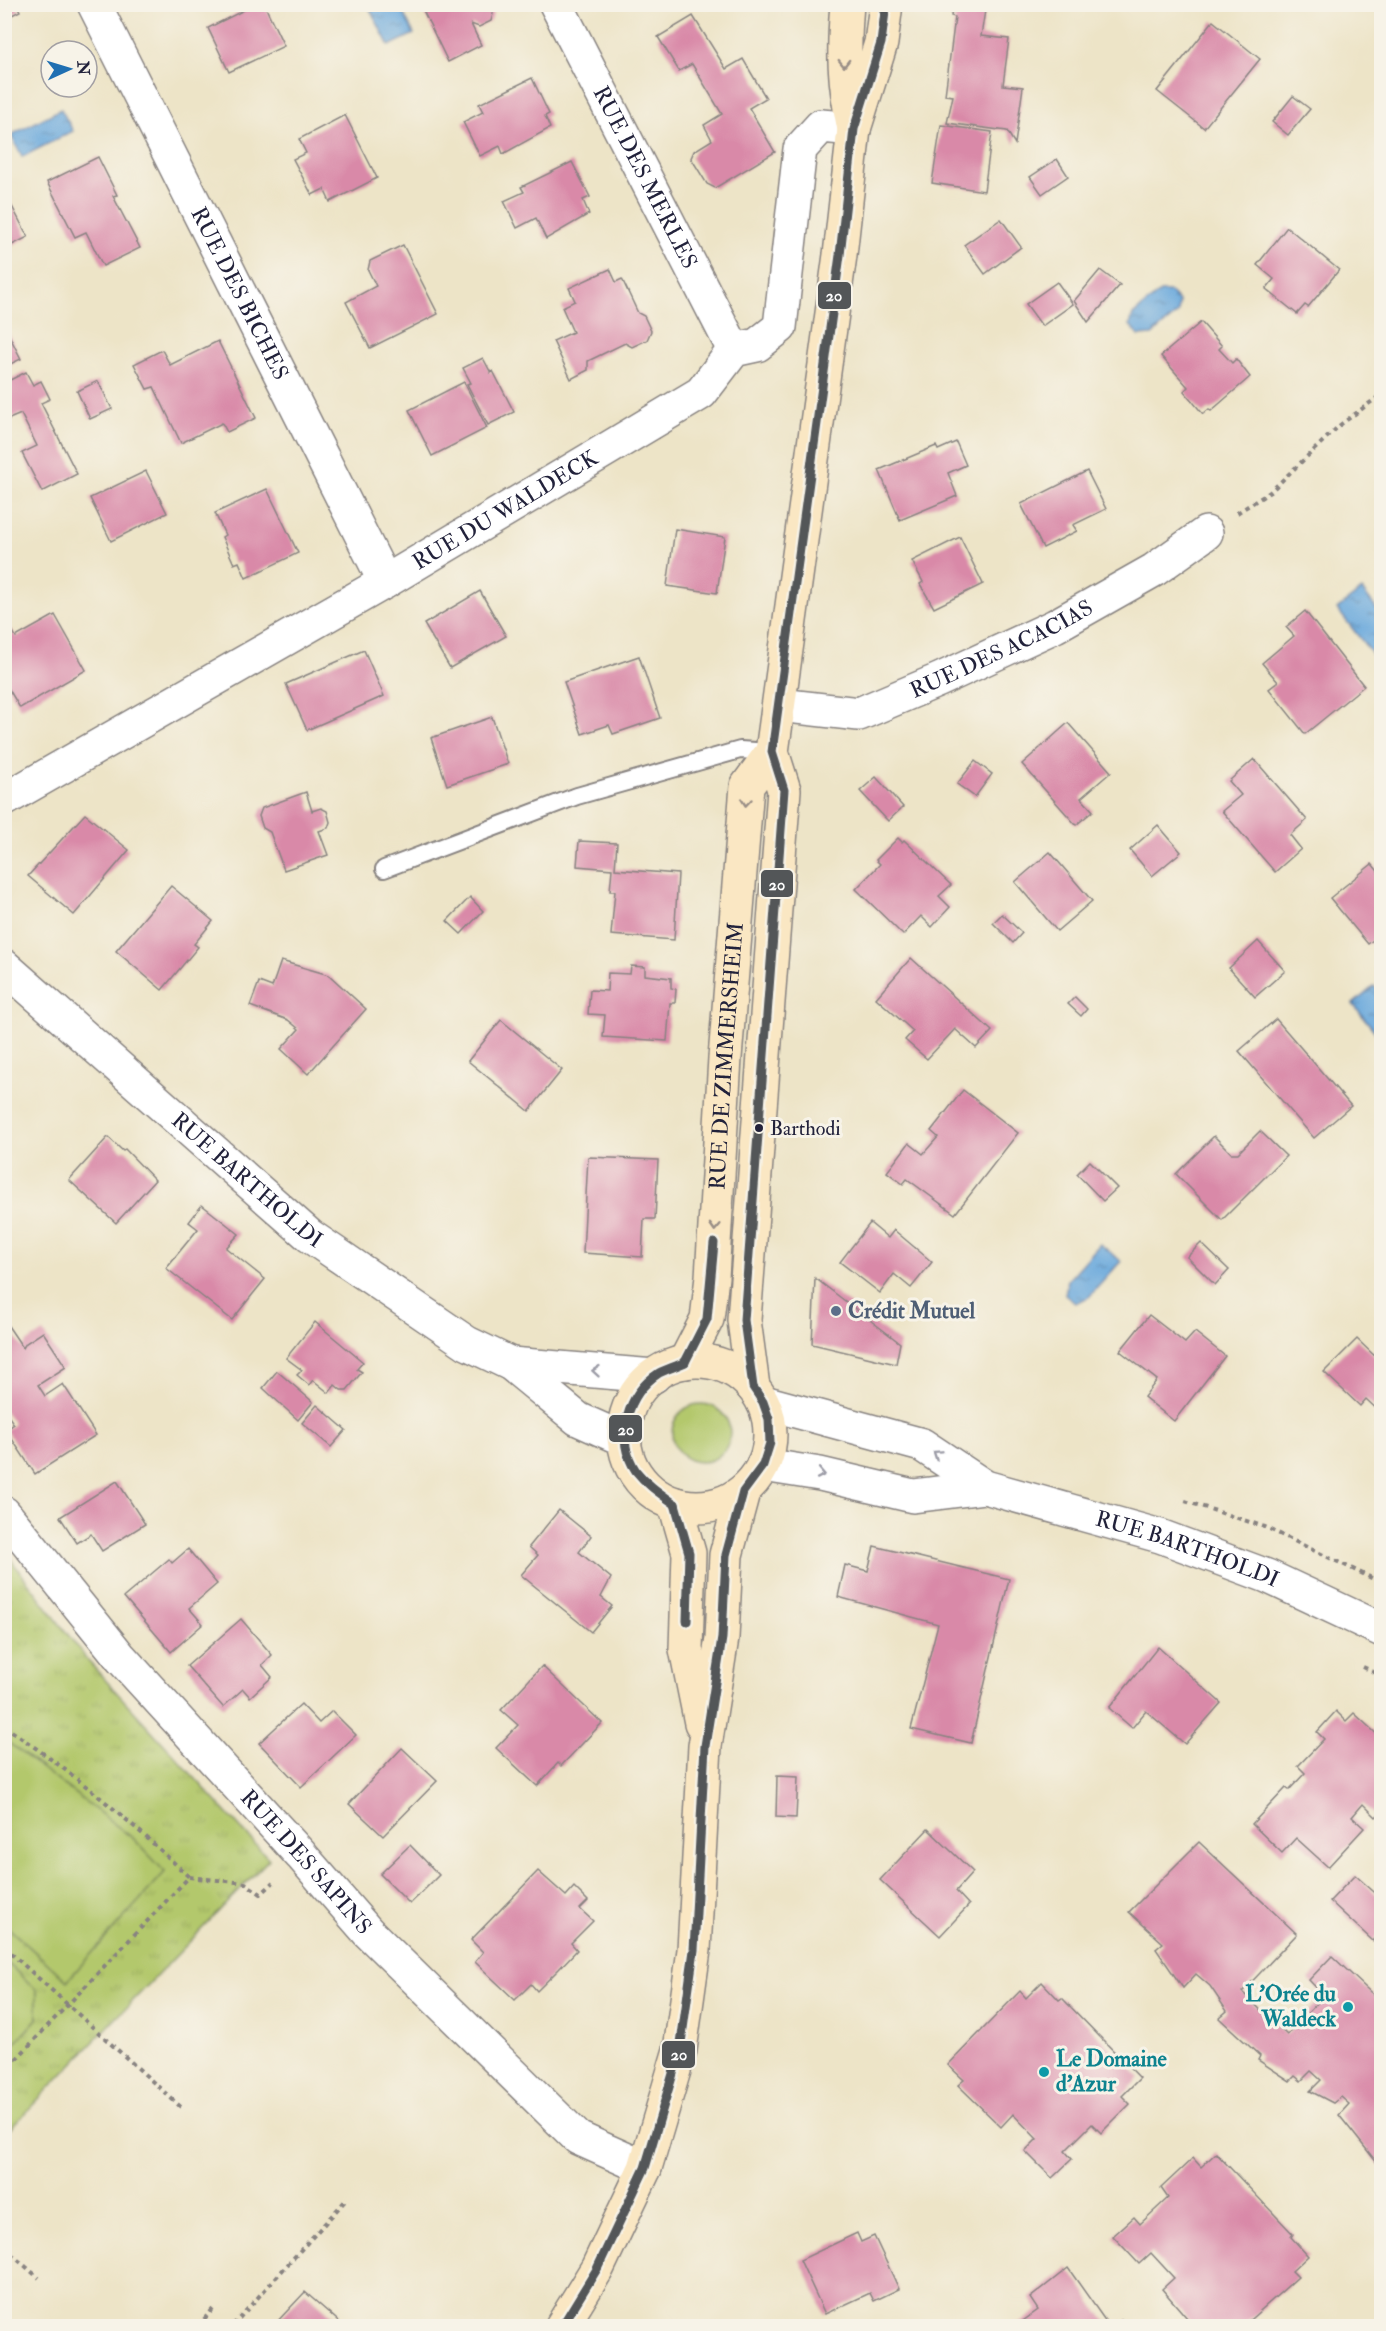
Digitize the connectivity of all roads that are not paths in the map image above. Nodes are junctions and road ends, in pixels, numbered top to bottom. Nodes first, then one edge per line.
1 (94, 4) edge
2 (556, 4) edge
3 (848, 4) edge
4 (886, 4) edge
5 (854, 129) junction
6 (734, 350) junction
7 (1206, 533) road end
8 (385, 582) junction
9 (778, 705) junction
10 (772, 752) junction
11 (4, 800) edge
12 (384, 869) dead end
13 (4, 966) edge
14 (685, 1362) junction
15 (511, 1364) junction
16 (654, 1376) junction
17 (758, 1394) junction
18 (624, 1440) junction
19 (763, 1465) junction
20 (985, 1487) junction
21 (743, 1492) junction
22 (675, 1504) junction
23 (4, 1513) edge
24 (1382, 1630) edge
25 (705, 1746) junction
26 (645, 2168) junction
27 (562, 2326) edge

1 - 8 street, RUE DES BICHES
2 - 6 street, RUE DES MERLES
3 -> 5 main road, RUE DE ZIMMERSHEIM
4 - 5 main road, RUE DE ZIMMERSHEIM
5 - 6 street
5 - 9 main road, RUE DE ZIMMERSHEIM
6 - 8 street, RUE DU WALDECK
7 - 9 street, RUE DES ACACIAS
8 - 11 street, RUE DU WALDECK
9 - 10 main road, RUE DE ZIMMERSHEIM
10 - 12 lane
10 -> 14 main road, RUE DE ZIMMERSHEIM
10 - 17 main road, RUE DE ZIMMERSHEIM
13 - 15 street, RUE BARTHOLDI
14 - 16 main road
14 - 17 main road
16 -> 15 street, RUE BARTHOLDI
15 - 18 street, RUE BARTHOLDI
16 - 18 main road
17 - 19 main road
20 -> 17 street, RUE BARTHOLDI
18 - 22 main road
19 -> 20 street, RUE BARTHOLDI
19 - 21 main road
20 - 24 street, RUE BARTHOLDI
21 - 22 main road
21 - 25 main road
22 - 25 main road
23 - 26 street, RUE DES SAPINS
25 - 26 main road
26 - 27 main road

